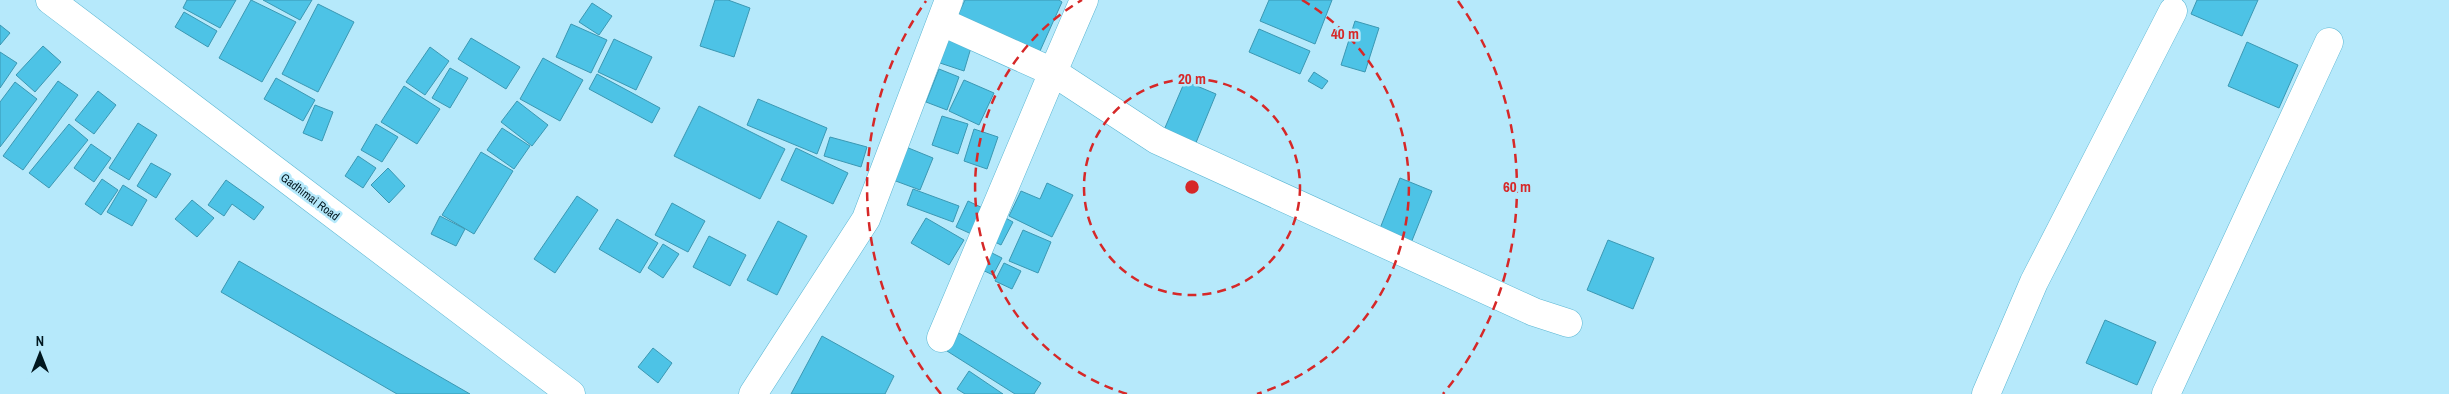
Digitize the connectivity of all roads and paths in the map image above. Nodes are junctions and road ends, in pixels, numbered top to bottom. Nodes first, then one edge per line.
1 (50, 0) edge
2 (1084, 0) edge
3 (945, 11) edge
4 (2172, 11) dead end
5 (2330, 42) dead end
6 (1053, 72) junction
7 (1568, 323) dead end
8 (941, 338) dead end
9 (571, 394) edge
10 (753, 394) edge
11 (1986, 394) edge
12 (2166, 394) edge

1 - 9 street, Gadhimai Road
2 - 6 street
3 - 6 street
3 - 10 street
4 - 11 street
5 - 12 street
6 - 7 street
6 - 8 street

